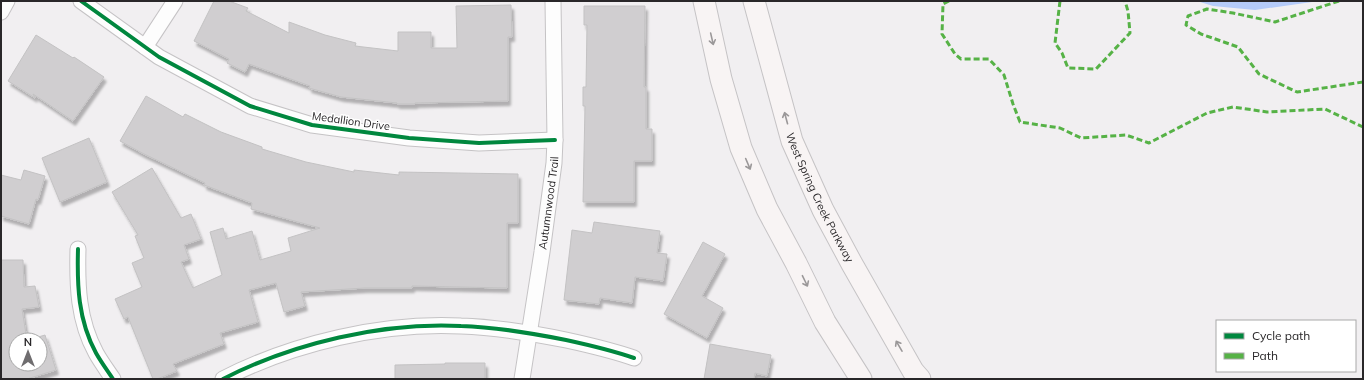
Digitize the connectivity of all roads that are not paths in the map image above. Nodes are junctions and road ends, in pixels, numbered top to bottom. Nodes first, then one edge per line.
1 (7, 1) edge
2 (81, 1) edge
3 (175, 1) edge
4 (553, 1) edge
5 (704, 1) edge
6 (754, 1) edge
7 (1, 12) edge
8 (145, 47) junction
9 (555, 140) junction
10 (78, 249) dead end
11 (529, 332) junction
12 (634, 358) dead end
13 (113, 379) edge
14 (224, 379) edge
15 (522, 379) edge
16 (861, 379) edge
17 (920, 379) edge

1 - 7 street
2 - 8 street, Medallion Drive
3 - 8 street
4 - 9 street, Autumnwood Trail
5 -> 16 main road
17 -> 6 main road, West Spring Creek Parkway
8 - 9 street, Medallion Drive
9 - 11 street, Autumnwood Trail
10 - 13 street
11 - 12 street
11 - 14 street
11 - 15 street, Autumnwood Trail

